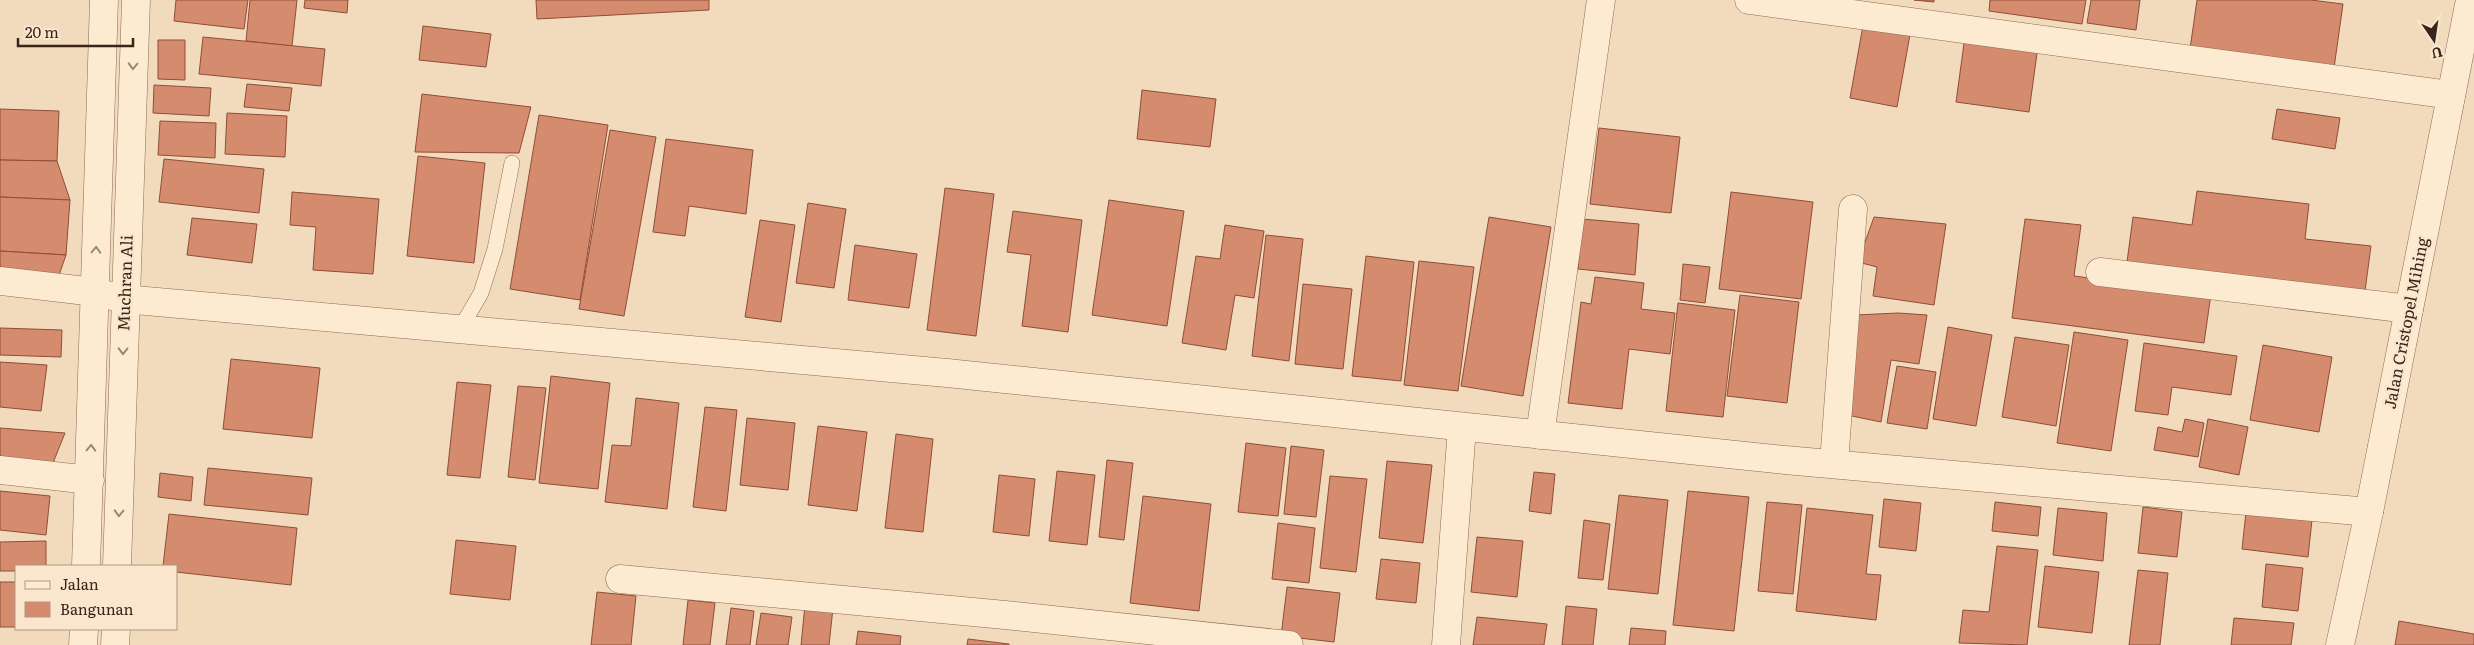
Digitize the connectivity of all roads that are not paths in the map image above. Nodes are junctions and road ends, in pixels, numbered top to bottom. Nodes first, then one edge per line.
1 (104, 0) edge
2 (136, 0) edge
3 (1601, 0) edge
4 (1749, 0) edge
5 (2470, 0) edge
6 (2469, 36) edge
7 (2451, 95) junction
8 (512, 163) dead end
9 (1853, 209) dead end
10 (2100, 272) dead end
11 (0, 281) edge
12 (95, 292) junction
13 (124, 299) junction
14 (2409, 309) junction
15 (460, 329) junction
16 (92, 395) junction
17 (122, 396) junction
18 (1462, 427) junction
19 (1540, 435) junction
20 (1834, 463) junction
21 (0, 470) edge
22 (90, 480) junction
23 (2369, 512) junction
24 (86, 565) edge
25 (117, 565) edge
26 (620, 579) dead end
27 (84, 630) edge
28 (116, 630) edge
29 (83, 645) edge
30 (115, 645) edge
31 (1289, 645) edge
32 (1446, 645) edge
33 (2340, 645) edge

12 -> 1 street, Muchran Ali
2 -> 13 street, Muchran Ali
3 - 19 street
4 - 7 street
5 - 6 street, Jalan Cristopel Mihing
6 - 7 street, Jalan Cristopel Mihing
7 - 14 street, Jalan Cristopel Mihing
8 - 15 lane
9 - 20 street
10 - 14 street
11 - 12 street
12 - 13 street
12 - 16 street, Muchran Ali
13 - 15 street
13 -> 17 street, Muchran Ali
14 - 23 street, Jalan Cristopel Mihing
15 - 18 street
16 - 17 street
22 -> 16 street, Muchran Ali
17 -> 25 street, Muchran Ali
18 - 19 street
18 - 32 street
19 - 20 street
20 - 23 street
21 - 22 street
22 - 24 street, Muchran Ali
23 - 33 street, Jalan Cristopel Mihing
26 - 31 street
27 - 29 street
28 - 30 street

